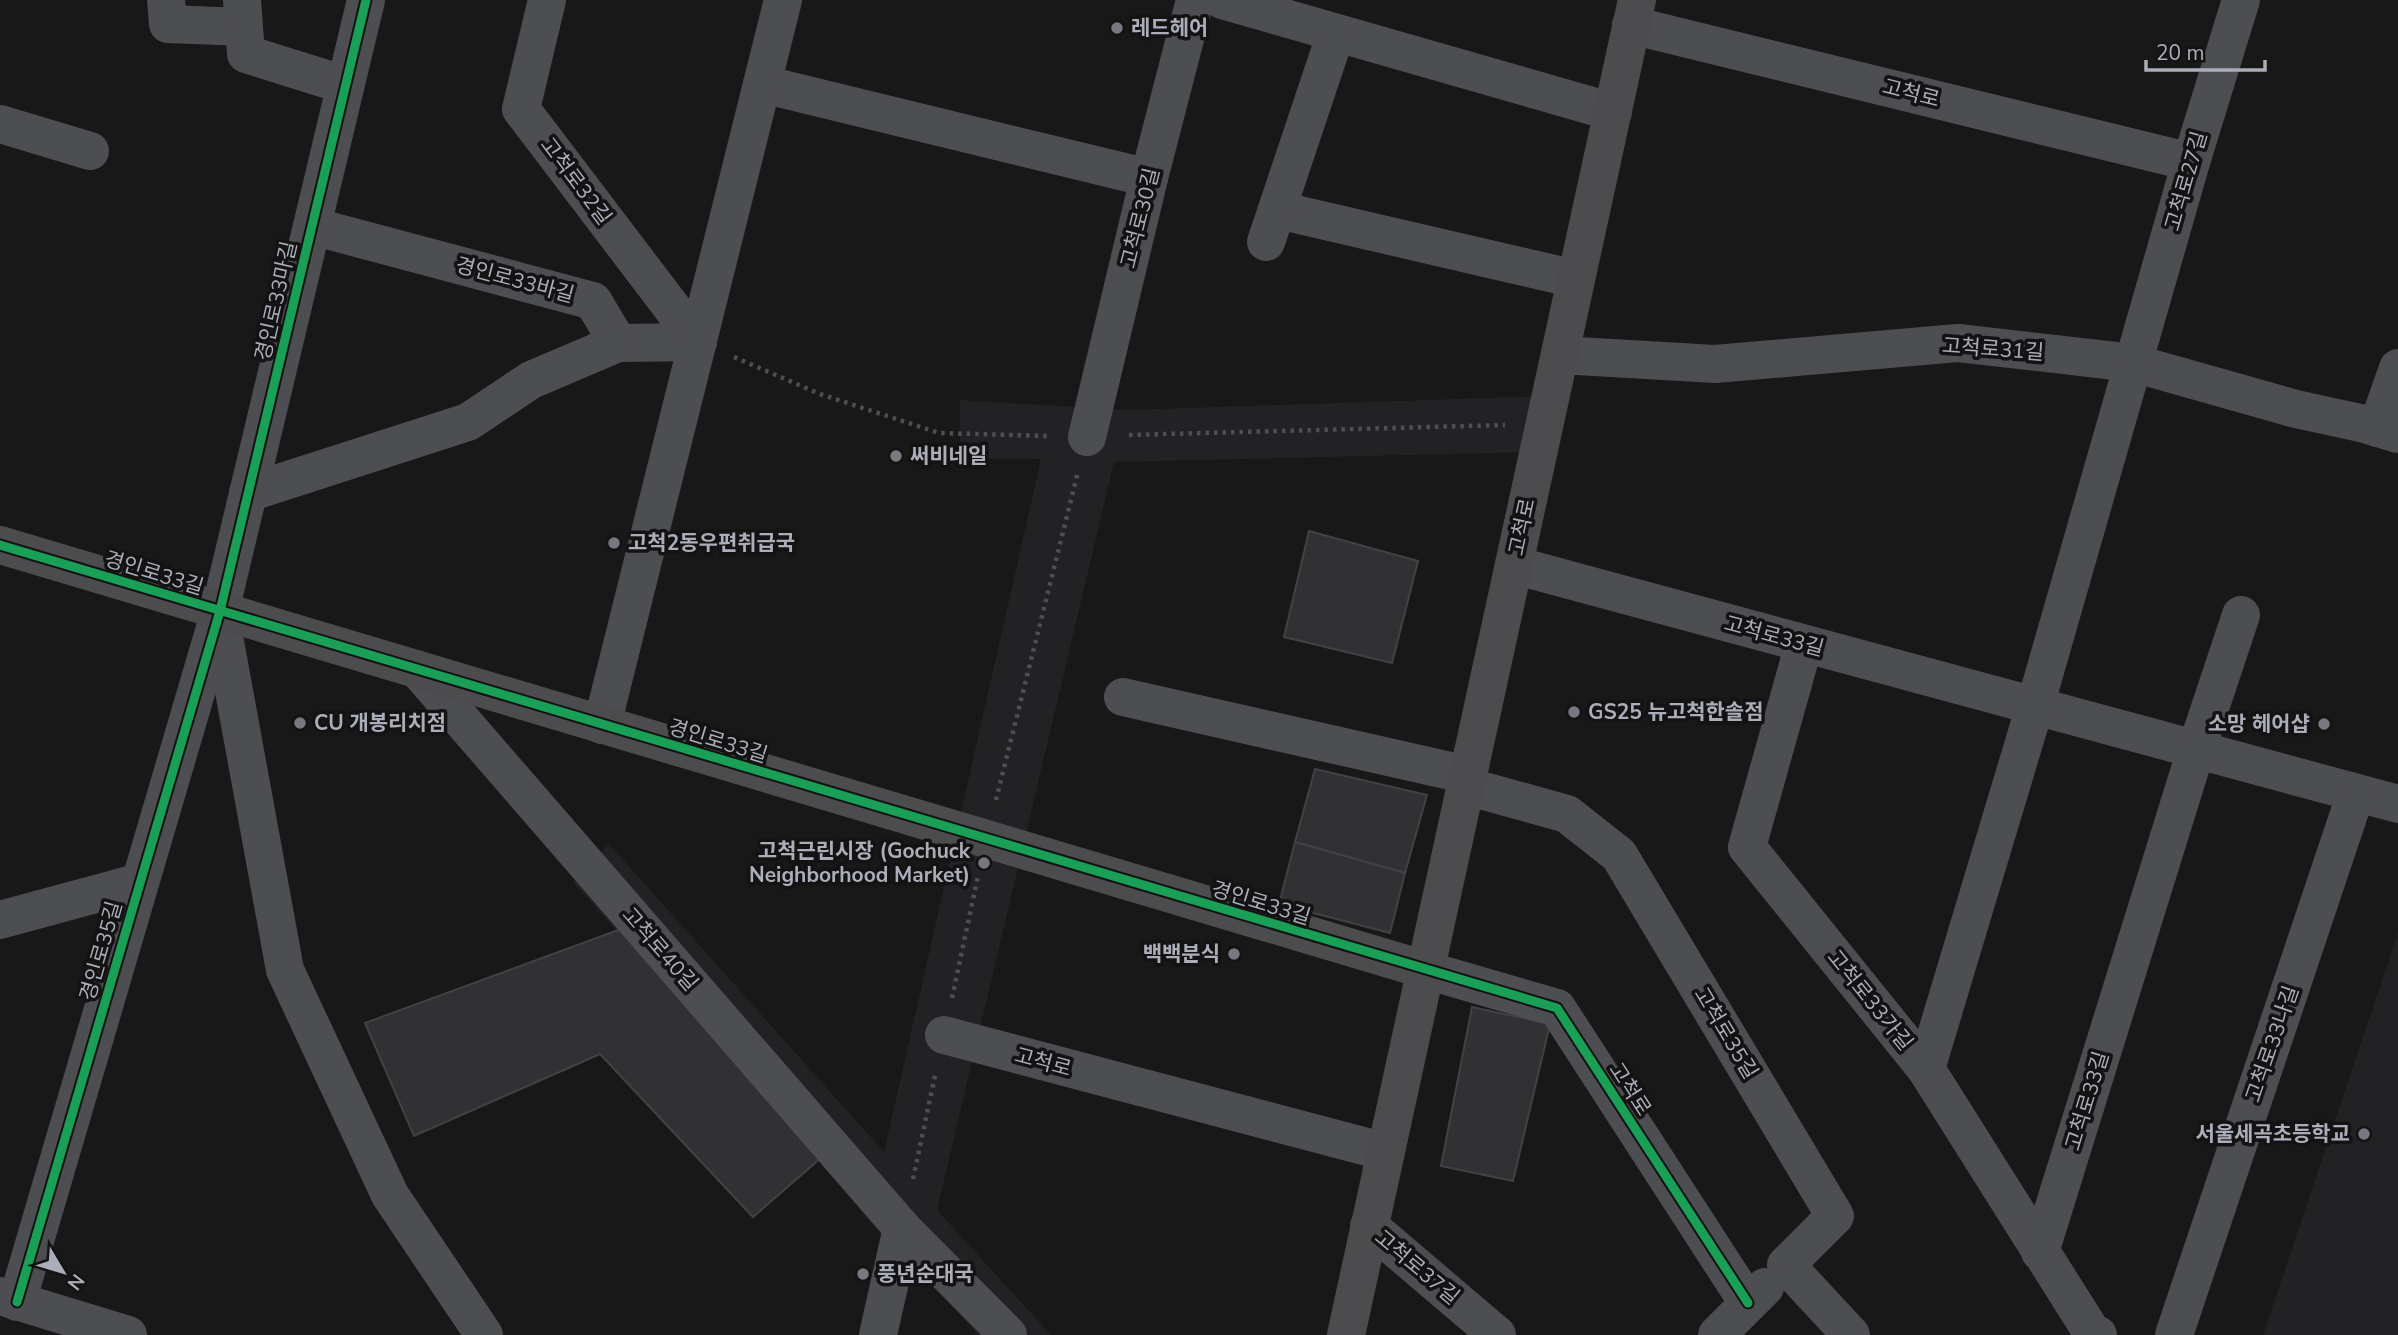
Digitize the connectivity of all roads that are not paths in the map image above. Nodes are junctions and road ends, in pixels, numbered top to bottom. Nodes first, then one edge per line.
1 (166, 0) edge
2 (366, 0) edge
3 (548, 0) edge
4 (783, 0) edge
5 (1195, 0) edge
6 (1222, 0) edge
7 (2241, 0) edge
8 (1634, 12) edge
9 (243, 13) edge
10 (1336, 33) junction
11 (345, 85) junction
12 (762, 85) junction
13 (1613, 112) junction
14 (0, 124) edge
15 (90, 151) dead end
16 (2191, 162) junction
17 (1149, 178) junction
18 (312, 226) junction
19 (1576, 279) junction
20 (698, 342) junction
21 (618, 343) junction
22 (1560, 355) junction
23 (2133, 363) junction
24 (2398, 368) edge
25 (2387, 431) edge
26 (1087, 437) road end
27 (248, 493) junction
28 (0, 545) edge
29 (1514, 565) junction
30 (220, 611) junction
31 (2241, 615) dead end
32 (1804, 644) junction
33 (418, 670) junction
34 (1122, 697) dead end
35 (2035, 706) junction
36 (602, 724) junction
37 (2196, 750) junction
38 (1467, 780) junction
39 (2356, 793) junction
40 (2398, 804) edge
41 (140, 882) junction
42 (0, 920) edge
43 (1426, 970) junction
44 (944, 1035) dead end
45 (1926, 1069) junction
46 (1386, 1152) junction
47 (1369, 1226) junction
48 (902, 1228) junction
49 (2040, 1252) junction
50 (1786, 1265) junction
51 (9, 1299) edge
52 (1748, 1303) junction
53 (128, 1335) edge
54 (484, 1335) edge
55 (878, 1335) edge
56 (1008, 1335) edge
57 (1346, 1335) edge
58 (1497, 1335) edge
59 (1717, 1335) edge
60 (1851, 1335) edge
61 (2098, 1335) edge
62 (2174, 1335) edge

1 - 9 street
2 - 11 street, 경인로33마길
3 - 20 street, 고척로32길
4 - 12 street
5 - 17 street, 고척로30길
6 - 10 street
7 - 16 street, 고척로27길
8 - 13 street, 고척로
8 - 16 street, 고척로
9 - 11 street
10 - 13 street
10 - 19 street
11 - 18 street, 경인로33마길
12 - 17 street
12 - 20 street
13 - 19 street, 고척로
14 - 15 street
16 - 23 street, 고척로27길
17 - 26 street, 고척로30길
18 - 21 street, 경인로33바길
18 - 27 street, 경인로33마길
19 - 22 street, 고척로
20 - 21 street
20 - 36 street
21 - 27 street
22 - 23 street, 고척로31길
22 - 29 street, 고척로
23 - 25 street, 고척로31길
23 - 35 street
24 - 25 street, 고척로31길
27 - 30 street, 경인로33마길
28 - 30 street, 경인로33길
29 - 32 street, 고척로33길
29 - 38 street, 고척로
30 - 33 street, 경인로33길
30 - 41 street, 경인로35길
30 - 54 street
31 - 37 street, 고척로33길
32 - 35 street, 고척로33길
32 - 45 street, 고척로33가길
33 - 36 street, 경인로33길
33 - 48 street, 고척로40길
34 - 38 street
35 - 37 street, 고척로33길
35 - 45 street
36 - 43 street, 경인로33길
37 - 39 street, 고척로33길
37 - 49 street, 고척로33길
38 - 43 street, 고척로
38 - 50 street, 고척로35길
39 - 40 street, 고척로33길
39 - 62 street, 고척로33나길
41 - 42 street, 경인로35길
41 - 51 street, 경인로35길
43 - 46 street, 고척로
43 - 52 street, 고척로
44 - 46 street, 고척로
45 - 49 street, 고척로33가길
46 - 47 street, 고척로
47 - 57 street, 고척로
47 - 58 street, 고척로37길
48 - 55 street
48 - 56 street, 고척로40길
49 - 61 street, 고척로33가길
50 - 52 street
50 - 60 street
51 - 53 street, 경인로35길
52 - 59 street

